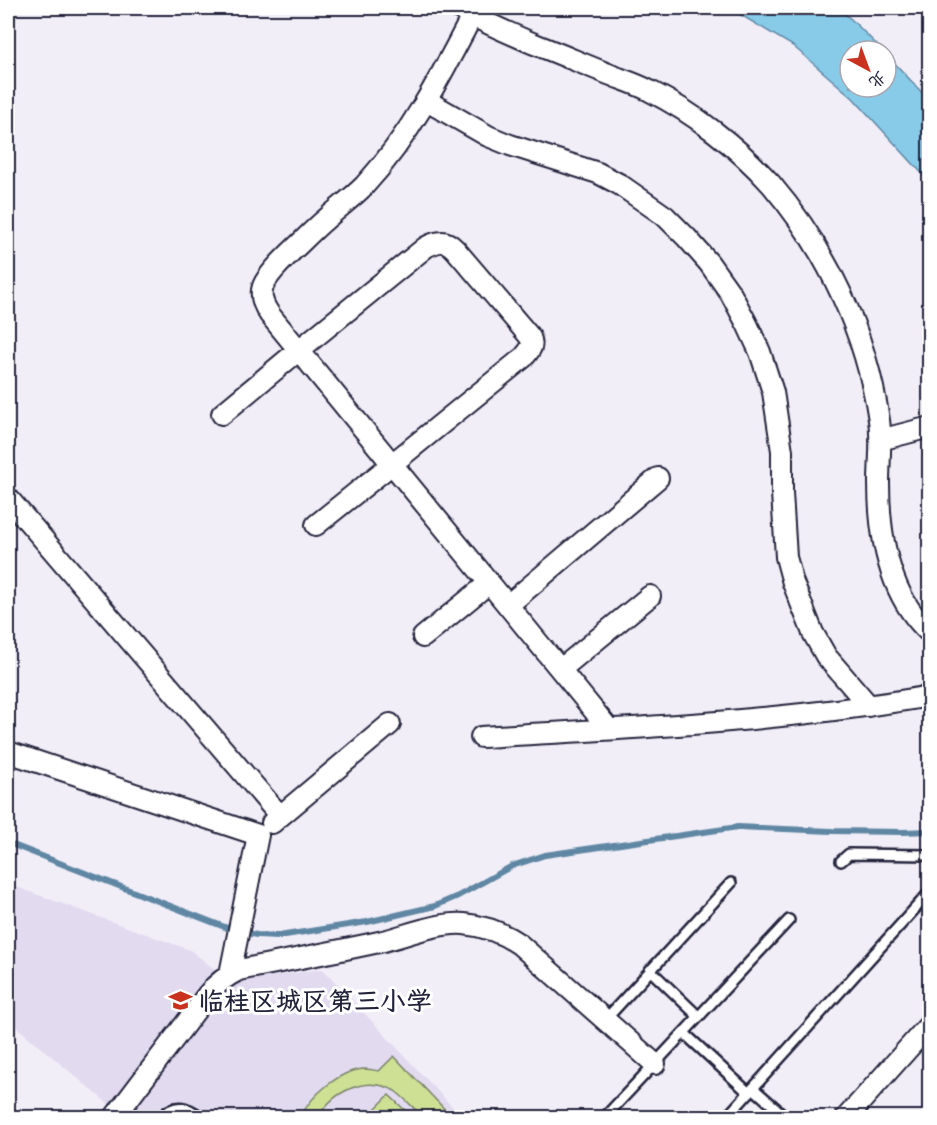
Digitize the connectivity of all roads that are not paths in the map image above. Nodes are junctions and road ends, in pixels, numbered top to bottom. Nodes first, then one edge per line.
1 (466, 12) edge
2 (427, 101) junction
3 (299, 350) junction
4 (222, 414) dead end
5 (930, 426) edge
6 (880, 440) junction
7 (393, 464) junction
8 (658, 478) dead end
9 (8, 498) edge
10 (316, 525) dead end
11 (489, 583) junction
12 (650, 596) dead end
13 (508, 605) junction
14 (930, 633) edge
15 (423, 637) dead end
16 (561, 669) junction
17 (930, 696) edge
18 (869, 706) junction
19 (390, 724) dead end
20 (609, 729) junction
21 (481, 737) dead end
22 (8, 752) edge
23 (280, 816) junction
24 (258, 834) junction
25 (930, 855) edge
26 (841, 861) dead end
27 (731, 883) dead end
28 (930, 892) edge
29 (789, 920) dead end
30 (650, 970) junction
31 (230, 974) junction
32 (699, 1017) junction
33 (604, 1020) junction
34 (930, 1024) edge
35 (684, 1033) junction
36 (654, 1064) junction
37 (751, 1090) junction
38 (114, 1118) edge
39 (160, 1118) edge
40 (203, 1118) edge
41 (604, 1118) edge
42 (726, 1118) edge
43 (787, 1118) edge
44 (846, 1118) edge

1 - 2 street
1 - 6 street
2 - 3 street
2 - 18 street
3 - 4 street
3 - 7 street
3 - 7 street
5 - 6 street
6 - 14 street
7 - 10 street
7 - 11 street
8 - 13 street
9 - 23 street
11 - 13 street
11 - 15 street
12 - 16 street
13 - 16 street
16 - 20 street
17 - 18 street
18 - 20 street
19 - 23 street
20 - 21 street
22 - 24 street
23 - 24 street
24 - 31 street
25 - 26 lane
27 - 30 lane
28 - 37 lane
29 - 32 lane
30 - 32 lane
30 - 33 lane
31 - 33 street
31 - 38 street
32 - 35 lane
33 - 36 street
34 - 44 street
35 - 36 lane
35 - 37 lane
36 - 41 lane
37 - 42 lane
37 - 43 lane
39 - 40 lane

